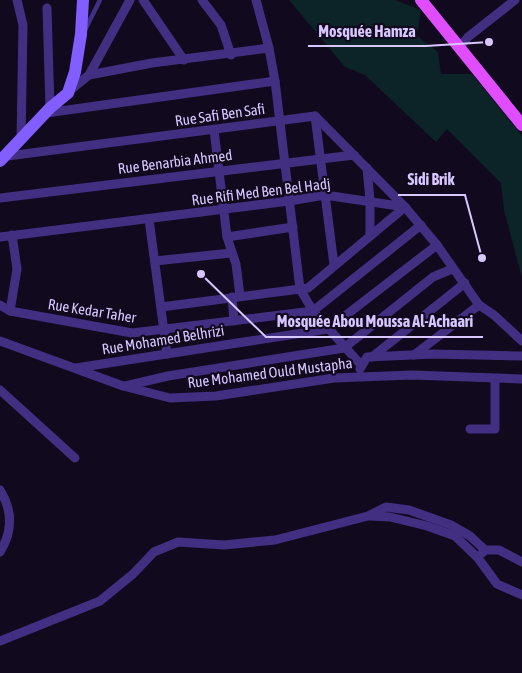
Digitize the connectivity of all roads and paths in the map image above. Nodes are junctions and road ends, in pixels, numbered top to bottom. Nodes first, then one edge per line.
1 (17, 0) edge
2 (83, 0) edge
3 (100, 0) edge
4 (130, 0) edge
5 (143, 0) edge
6 (202, 0) edge
7 (256, 0) edge
8 (421, 0) edge
9 (515, 0) edge
10 (47, 8) dead end
11 (81, 34) junction
12 (269, 48) junction
13 (459, 48) junction
14 (230, 55) junction
15 (184, 60) junction
16 (89, 75) junction
17 (275, 81) junction
18 (68, 93) junction
19 (48, 110) junction
20 (315, 116) junction
21 (280, 121) junction
22 (522, 125) edge
23 (214, 130) junction
24 (20, 140) junction
25 (354, 155) junction
26 (320, 158) junction
27 (1, 159) edge
28 (285, 162) junction
29 (368, 168) junction
30 (220, 170) junction
31 (325, 194) junction
32 (0, 198) edge
33 (370, 200) junction
34 (290, 201) junction
35 (405, 207) junction
36 (224, 210) junction
37 (149, 219) junction
38 (421, 225) junction
39 (293, 227) junction
40 (12, 235) junction
41 (227, 236) junction
42 (370, 236) junction
43 (0, 237) edge
44 (437, 245) junction
45 (231, 253) junction
46 (155, 261) junction
47 (334, 266) junction
48 (452, 269) junction
49 (464, 283) junction
50 (300, 288) junction
51 (236, 296) junction
52 (0, 305) edge
53 (479, 305) junction
54 (161, 306) junction
55 (10, 311) junction
56 (313, 311) junction
57 (234, 321) junction
58 (328, 329) junction
59 (165, 330) junction
60 (0, 341) edge
61 (522, 341) edge
62 (344, 348) junction
63 (167, 354) junction
64 (414, 355) junction
65 (522, 356) edge
66 (372, 357) junction
67 (360, 364) junction
68 (74, 368) junction
69 (358, 377) junction
70 (522, 379) edge
71 (496, 380) junction
72 (123, 386) junction
73 (0, 390) edge
74 (470, 429) dead end
75 (75, 458) dead end
76 (0, 490) edge
77 (368, 516) junction
78 (485, 550) junction
79 (0, 552) edge
80 (478, 558) junction
81 (522, 562) edge
82 (522, 595) edge
83 (0, 641) edge

1 - 24 street
2 - 11 street
3 - 11 lane
4 - 16 street
5 - 15 street
6 - 14 street
7 - 12 street
8 - 13 main road
9 - 13 street
10 - 19 street
11 - 18 street
12 - 14 street
12 - 17 street
13 - 22 main road
14 - 15 street
15 - 16 street
16 - 18 street
17 - 19 street
17 - 21 street
18 - 19 street
19 - 24 street
20 - 21 street, Rue Safi Ben Safi
20 - 25 street
20 - 26 street
21 - 23 street, Rue Safi Ben Safi
21 - 28 street
23 - 27 street, Rue Safi Ben Safi
23 - 30 street
24 - 27 street
25 - 26 street, Rue Benarbia Ahmed
25 - 29 street
26 - 28 street, Rue Benarbia Ahmed
26 - 31 street
28 - 30 street, Rue Benarbia Ahmed
28 - 34 street
29 - 33 street
29 - 35 street
30 - 32 street, Rue Benarbia Ahmed
30 - 36 street
31 - 33 street, Rue Rifi Med Ben Bel Hadj
31 - 34 street, Rue Rifi Med Ben Bel Hadj
31 - 47 street
33 - 35 street, Rue Rifi Med Ben Bel Hadj
33 - 42 street
34 - 36 street, Rue Rifi Med Ben Bel Hadj
34 - 39 street
35 - 38 street
35 - 42 street
36 - 37 street, Rue Rifi Med Ben Bel Hadj
36 - 41 street
37 - 40 street, Rue Rifi Med Ben Bel Hadj
37 - 46 street
38 - 44 street
38 - 56 street
39 - 41 street
39 - 50 street
40 - 43 street, Rue Rifi Med Ben Bel Hadj
40 - 55 street
41 - 45 street
42 - 47 street
44 - 48 street
44 - 58 street, Rue Mohamed Belhrizi
45 - 46 street
45 - 51 street
46 - 54 street
47 - 50 street
48 - 49 street
48 - 62 street
49 - 53 street
49 - 66 street
50 - 51 street
50 - 56 street
51 - 54 street
51 - 57 street
52 - 55 street, Rue Kedar Taher
53 - 61 street
53 - 64 street
54 - 59 street
55 - 59 street, Rue Kedar Taher
56 - 57 street, Rue Kedar Taher
56 - 58 street
57 - 59 street, Rue Kedar Taher
58 - 62 street
58 - 63 street, Rue Mohamed Belhrizi
59 - 63 street
60 - 68 street, Rue Mohamed Ould Mustapha
62 - 67 street
62 - 72 street
63 - 68 street, Rue Mohamed Belhrizi
64 - 65 street
64 - 66 street
66 - 67 street
67 - 69 street
68 - 72 street, Rue Mohamed Ould Mustapha
69 - 71 street, Rue Mohamed Ould Mustapha
69 - 72 street, Rue Mohamed Ould Mustapha
70 - 71 street, Rue Mohamed Ould Mustapha
71 - 74 street
73 - 75 street
76 - 79 street
77 - 78 street
77 - 80 street
77 - 83 street
78 - 80 street
78 - 81 street
80 - 82 street

